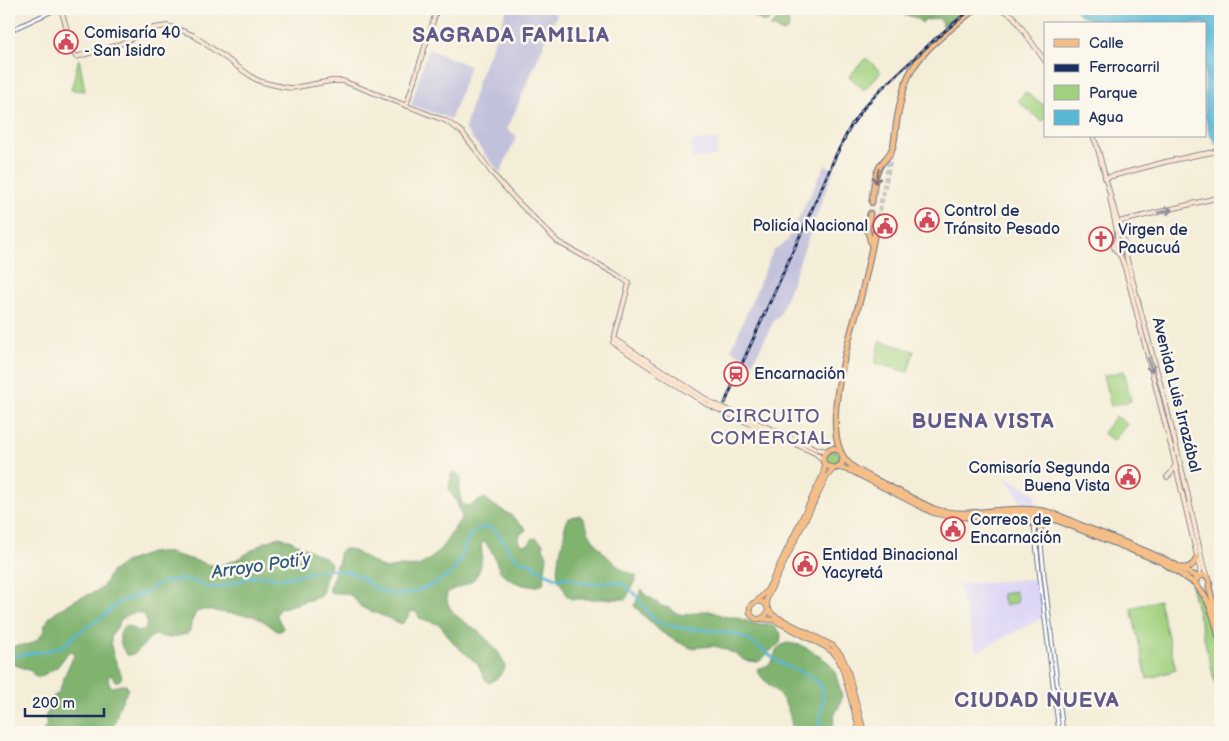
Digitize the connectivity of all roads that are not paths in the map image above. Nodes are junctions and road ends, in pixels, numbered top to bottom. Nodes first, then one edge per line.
1 (57, 9) edge
2 (61, 9) edge
3 (437, 9) edge
4 (975, 9) edge
5 (987, 9) edge
6 (9, 31) edge
7 (1044, 60) edge
8 (406, 106) junction
9 (1095, 138) edge
10 (1220, 151) edge
11 (1105, 178) junction
12 (1109, 191) junction
13 (1220, 197) edge
14 (872, 202) tunnel mouth
15 (870, 214) tunnel mouth
16 (878, 218) tunnel mouth
17 (1118, 222) junction
18 (1116, 242) junction
19 (1124, 242) junction
20 (872, 246) junction
21 (1125, 249) junction
22 (1117, 252) junction
23 (614, 341) junction
24 (836, 430) junction
25 (828, 450) junction
26 (840, 451) junction
27 (843, 457) junction
28 (824, 462) junction
29 (1175, 466) junction
30 (836, 468) junction
31 (1167, 476) dead end
32 (1037, 512) junction
33 (1024, 514) junction
34 (1054, 519) junction
35 (1034, 525) junction
36 (1040, 529) junction
37 (1197, 557) junction
38 (1178, 567) junction
39 (1199, 576) junction
40 (1208, 577) junction
41 (1196, 584) junction
42 (1209, 587) junction
43 (1200, 589) junction
44 (755, 602) junction
45 (767, 607) junction
46 (761, 619) junction
47 (1220, 627) edge
48 (1220, 642) edge
49 (860, 732) edge
50 (864, 732) edge
51 (1061, 732) edge

1 - 6 street
2 - 8 main road
3 - 8 main road
4 -> 14 highway
5 - 7 main road
8 - 23 main road
9 - 11 main road, Avenida Luis Irrazábal
10 - 11 main road
11 - 12 main road, Avenida Luis Irrazábal
12 - 17 main road, Avenida Luis Irrazábal
12 - 18 main road, Avenida Luis Irrazábal
17 -> 13 main road
15 - 20 highway
16 - 20 highway
17 - 19 main road, Avenida Luis Irrazábal
18 - 19 main road
18 - 22 main road, Avenida Luis Irrazábal
19 - 21 main road, Avenida Luis Irrazábal
20 - 24 highway
21 - 22 main road
21 - 40 main road, Avenida Luis Irrazábal
22 -> 29 main road, Avenida Luis Irrazábal
23 - 25 main road
23 - 28 main road
24 - 25 highway
24 - 26 highway
25 - 26 highway
25 - 28 highway
26 - 27 highway
27 - 30 highway
27 - 32 highway
28 - 30 highway
28 - 44 main road
29 - 31 main road
29 - 37 main road, Avenida Luis Irrazábal
30 - 33 highway
30 - 45 main road
32 - 33 highway
32 - 34 highway
32 - 35 street
32 - 36 street
32 - 38 highway
33 - 35 highway
34 - 36 highway
34 - 41 highway
35 - 51 street
36 - 51 street
37 - 38 highway
37 - 39 main road, Avenida Luis Irrazábal
38 - 39 highway
39 - 40 highway
39 - 41 highway, Avenida Luis Irrazábal
40 - 42 highway, Avenida Luis Irrazábal
41 - 43 highway
42 - 43 highway
42 - 47 highway, Avenida Luis Irrazábal
43 - 48 highway
44 - 45 main road
44 - 46 main road
45 - 46 main road
45 - 50 main road
46 - 49 main road

